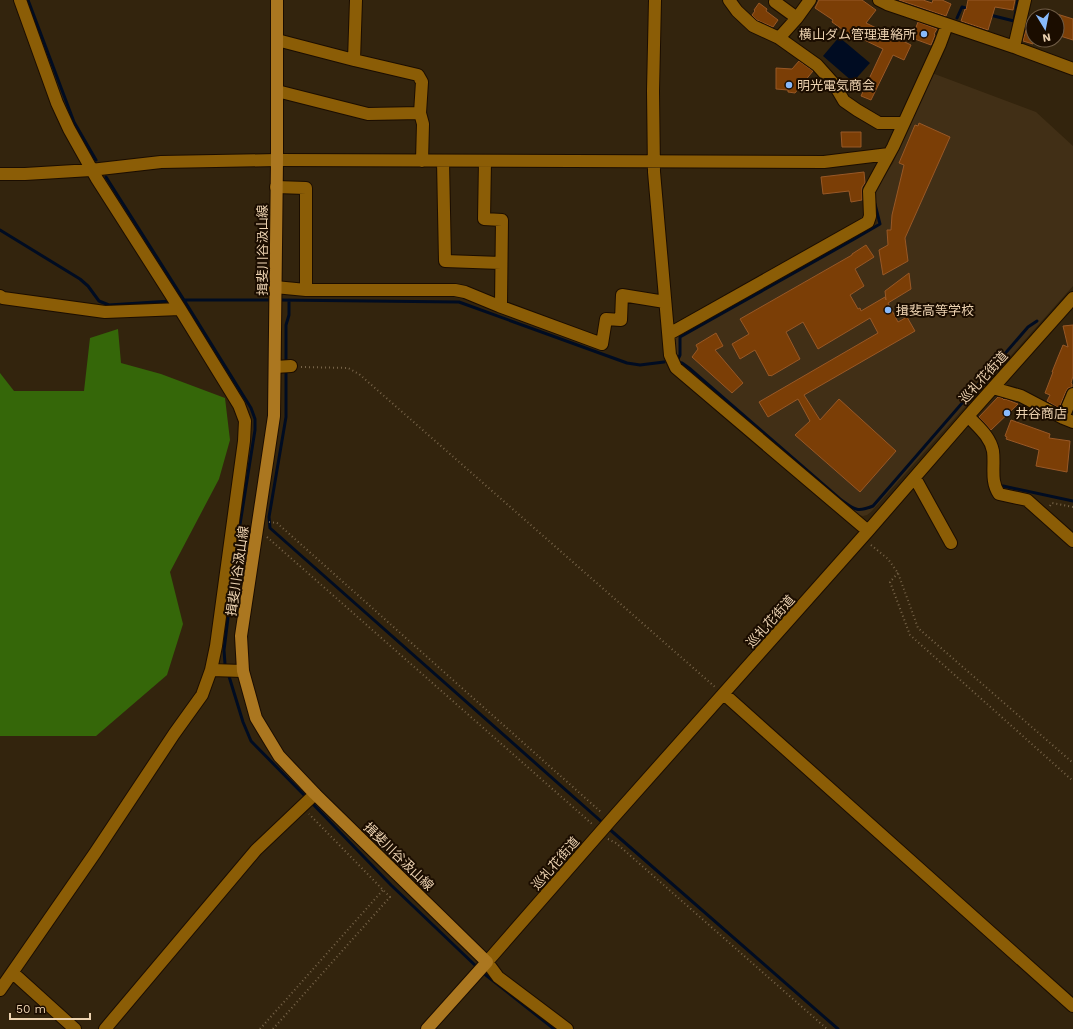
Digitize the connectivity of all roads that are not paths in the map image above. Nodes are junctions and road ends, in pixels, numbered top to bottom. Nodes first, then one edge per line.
1 (20, 0) edge
2 (277, 0) edge
3 (356, 0) edge
4 (655, 0) edge
5 (729, 0) edge
6 (810, 0) edge
7 (879, 0) edge
8 (1024, 0) edge
9 (775, 2) dead end
10 (797, 18) junction
11 (946, 25) junction
12 (779, 38) junction
13 (277, 40) junction
14 (1014, 47) junction
15 (354, 60) junction
16 (1073, 69) edge
17 (276, 91) junction
18 (420, 113) junction
19 (904, 123) junction
20 (889, 154) junction
21 (276, 160) junction
22 (422, 161) junction
23 (444, 161) junction
24 (485, 161) junction
25 (654, 162) junction
26 (91, 170) junction
27 (0, 174) edge
28 (276, 187) junction
29 (501, 263) junction
30 (275, 287) junction
31 (306, 290) junction
32 (0, 296) edge
33 (1073, 298) edge
34 (665, 302) junction
35 (499, 306) junction
36 (180, 309) junction
37 (669, 334) junction
38 (291, 366) road end
39 (275, 367) junction
40 (993, 388) junction
41 (1073, 394) edge
42 (968, 416) junction
43 (1068, 420) edge
44 (915, 478) junction
45 (865, 535) junction
46 (1073, 541) edge
47 (951, 543) dead end
48 (211, 670) junction
49 (243, 671) junction
50 (724, 694) junction
51 (315, 794) junction
52 (487, 962) junction
53 (13, 973) junction
54 (0, 990) edge
55 (1073, 1006) edge
56 (76, 1029) edge
57 (105, 1029) edge
58 (428, 1029) edge
59 (567, 1029) edge

1 - 26 street
2 - 13 main road, 揖斐川谷汲山線
3 - 15 street
4 - 25 street
5 - 12 street
6 - 10 street
7 - 11 street
8 - 14 street
9 - 10 street
10 - 12 street
11 - 14 street
11 - 19 street
12 - 19 street
13 - 15 street
13 - 17 main road, 揖斐川谷汲山線
14 - 16 street
15 - 18 street
17 - 18 street
17 - 21 main road, 揖斐川谷汲山線
18 - 22 street
19 - 20 street
20 - 25 street
20 - 37 street
21 - 22 street
21 - 26 street
21 - 28 main road, 揖斐川谷汲山線
22 - 23 street
23 - 24 street
23 - 29 street
24 - 25 street
24 - 29 street
25 - 34 street
26 - 27 street
26 - 36 street
28 - 30 main road, 揖斐川谷汲山線
28 - 31 street
29 - 35 street
30 - 31 street
30 - 39 main road, 揖斐川谷汲山線
31 - 35 street
32 - 36 street
33 - 40 street, 巡礼花街道
34 - 35 street
34 - 37 street
36 - 48 street
37 - 45 street
38 - 39 street
39 - 49 main road, 揖斐川谷汲山線
40 - 42 street, 巡礼花街道
40 - 43 street
41 - 43 street
42 - 44 street, 巡礼花街道
42 - 46 street
44 - 45 street, 巡礼花街道
44 - 47 street
45 - 50 street, 巡礼花街道
48 - 49 street
48 - 53 street
49 - 51 main road, 揖斐川谷汲山線
50 - 52 street, 巡礼花街道
50 - 55 street
51 - 52 main road, 揖斐川谷汲山線
51 - 57 street
52 - 58 main road
52 - 59 street
53 - 54 street
53 - 56 street

